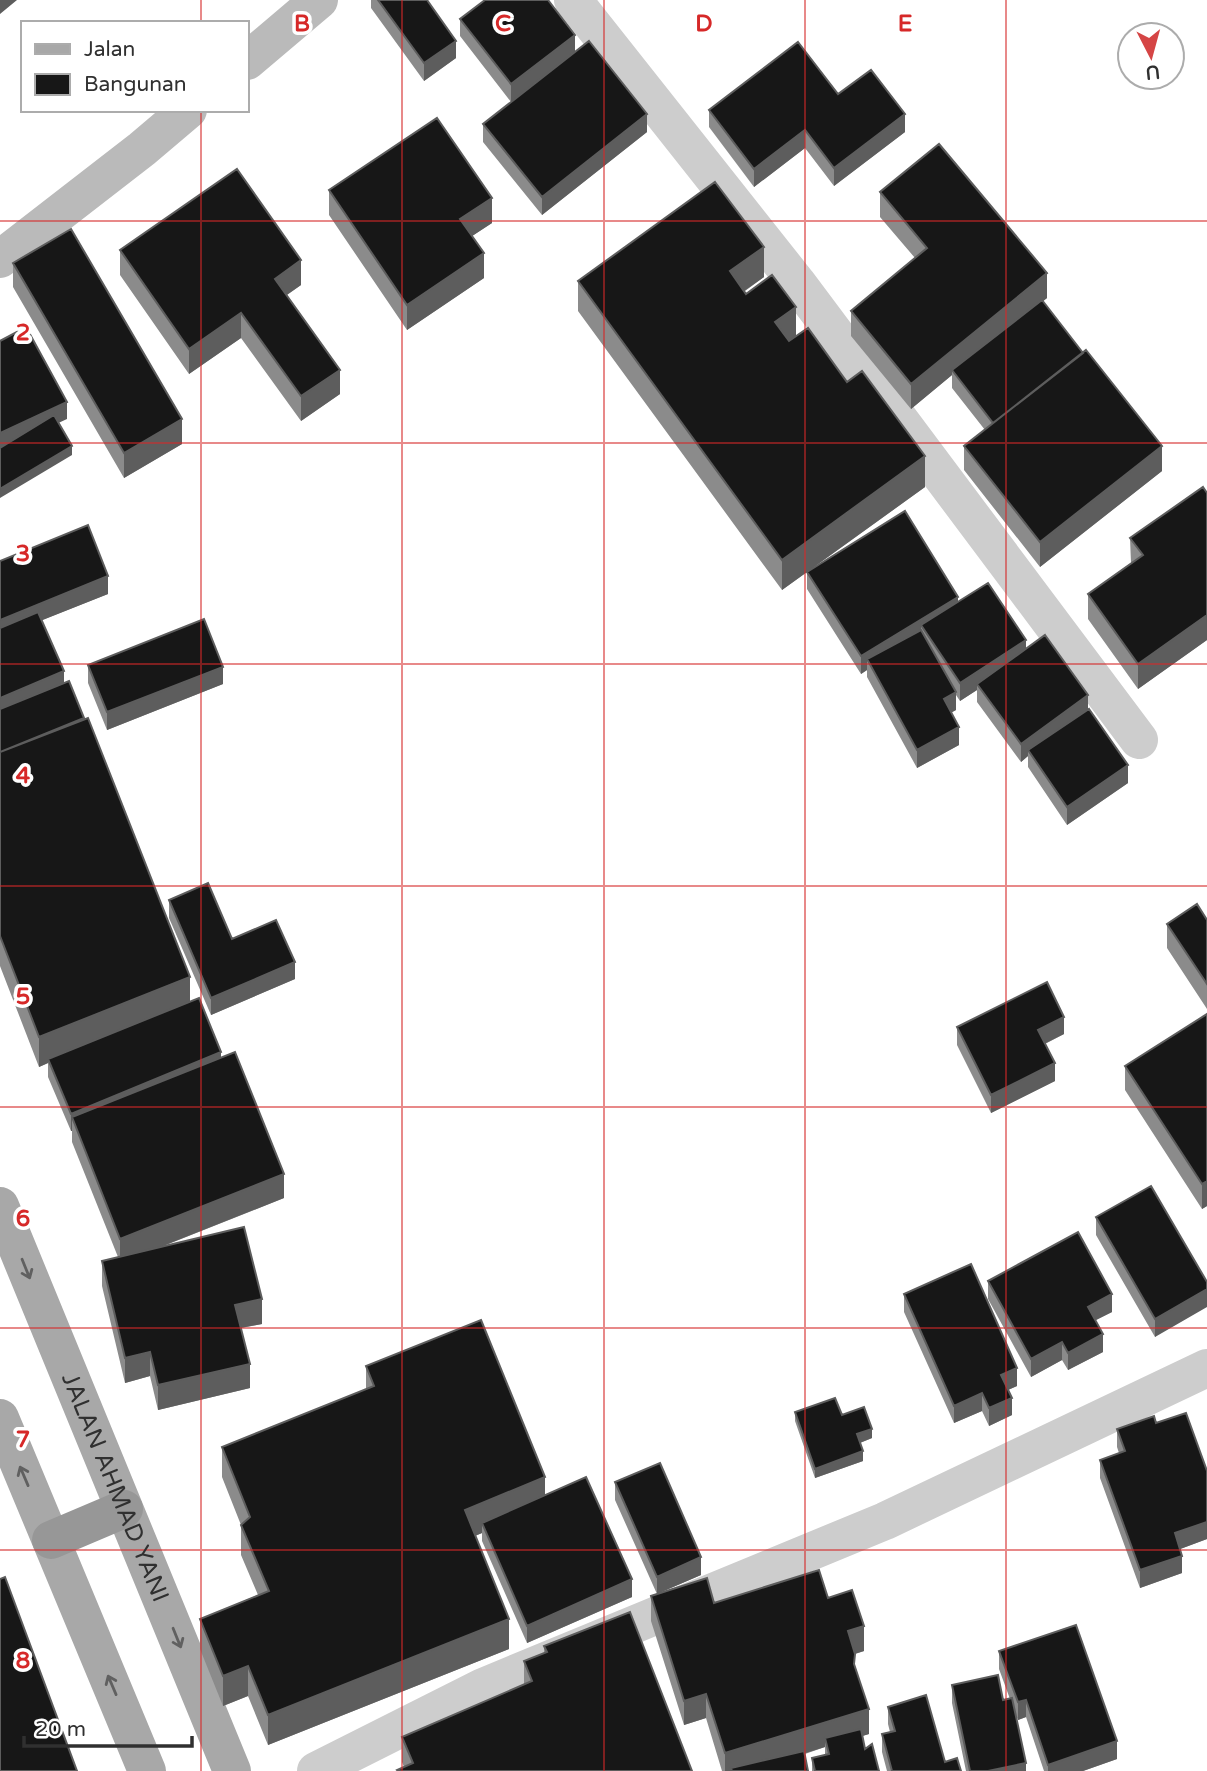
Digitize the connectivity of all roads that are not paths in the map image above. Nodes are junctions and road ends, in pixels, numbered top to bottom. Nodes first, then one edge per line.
1 (319, 0) edge
2 (572, 0) edge
3 (248, 60) edge
4 (186, 112) edge
5 (0, 259) edge
6 (1139, 740) dead end
7 (0, 1206) edge
8 (1207, 1368) edge
9 (0, 1419) edge
10 (124, 1510) junction
11 (51, 1541) junction
12 (147, 1771) edge
13 (232, 1771) edge
14 (316, 1771) edge

1 - 3 street
2 - 6 street
4 - 5 street
7 -> 10 main road, JALAN AHMAD YANI
8 - 14 street
11 -> 9 main road
10 - 11 highway
10 -> 13 main road, JALAN AHMAD YANI
12 -> 11 main road

